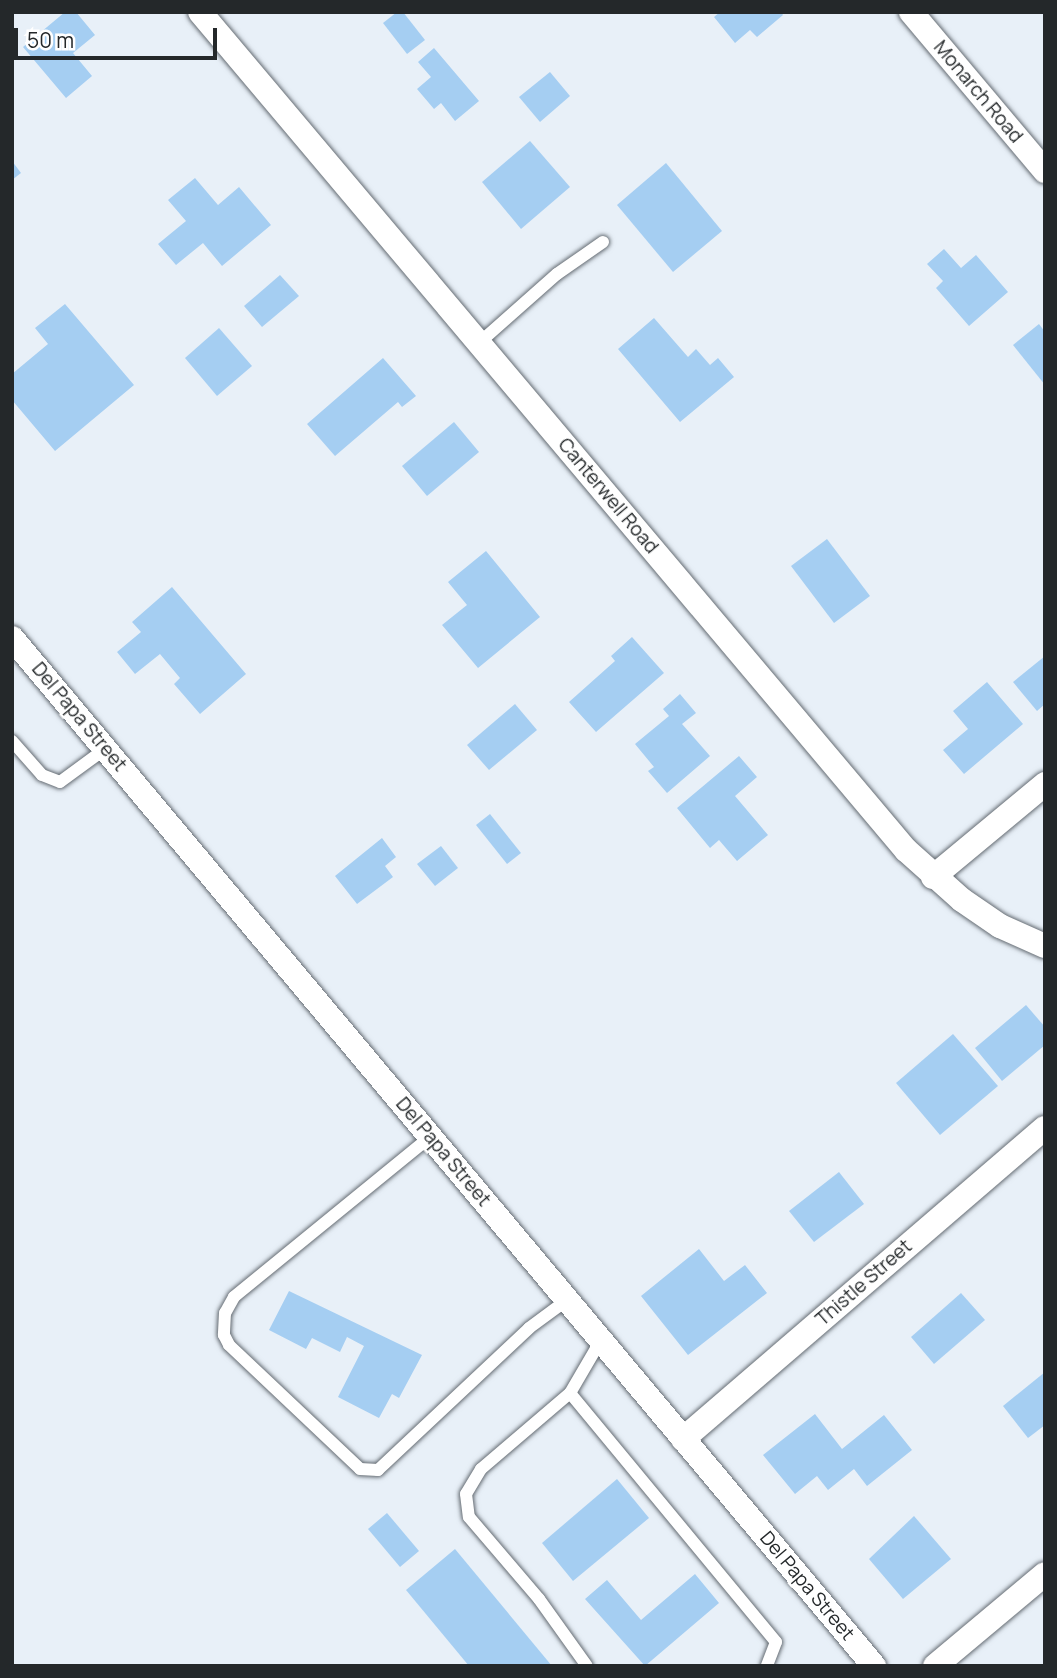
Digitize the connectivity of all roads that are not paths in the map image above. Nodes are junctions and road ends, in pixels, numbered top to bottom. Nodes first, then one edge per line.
1 (200, 12) edge
2 (911, 12) edge
3 (1045, 171) edge
4 (603, 242) dead end
5 (479, 344) junction
6 (12, 638) edge
7 (12, 741) edge
8 (105, 749) junction
9 (1045, 784) edge
10 (933, 877) junction
11 (1045, 946) edge
12 (1045, 1128) edge
13 (430, 1137) junction
14 (567, 1300) junction
15 (601, 1340) junction
16 (570, 1393) junction
17 (683, 1439) junction
18 (1045, 1574) edge
19 (587, 1666) edge
20 (767, 1666) edge
21 (874, 1666) edge
22 (934, 1666) edge

1 - 5 street, Canterwell Road
2 - 3 street, Monarch Road
4 - 5 lane
5 - 10 street, Canterwell Road
6 - 8 street, Del Papa Street
7 - 8 lane
8 - 13 street, Del Papa Street
9 - 10 street
10 - 11 street, Canterwell Road
12 - 17 street, Thistle Street
13 - 14 street, Del Papa Street
13 - 14 lane
14 - 15 street, Del Papa Street
15 - 16 lane
15 - 17 street, Del Papa Street
16 - 19 lane
16 - 20 lane
17 - 21 street, Del Papa Street
18 - 22 street

